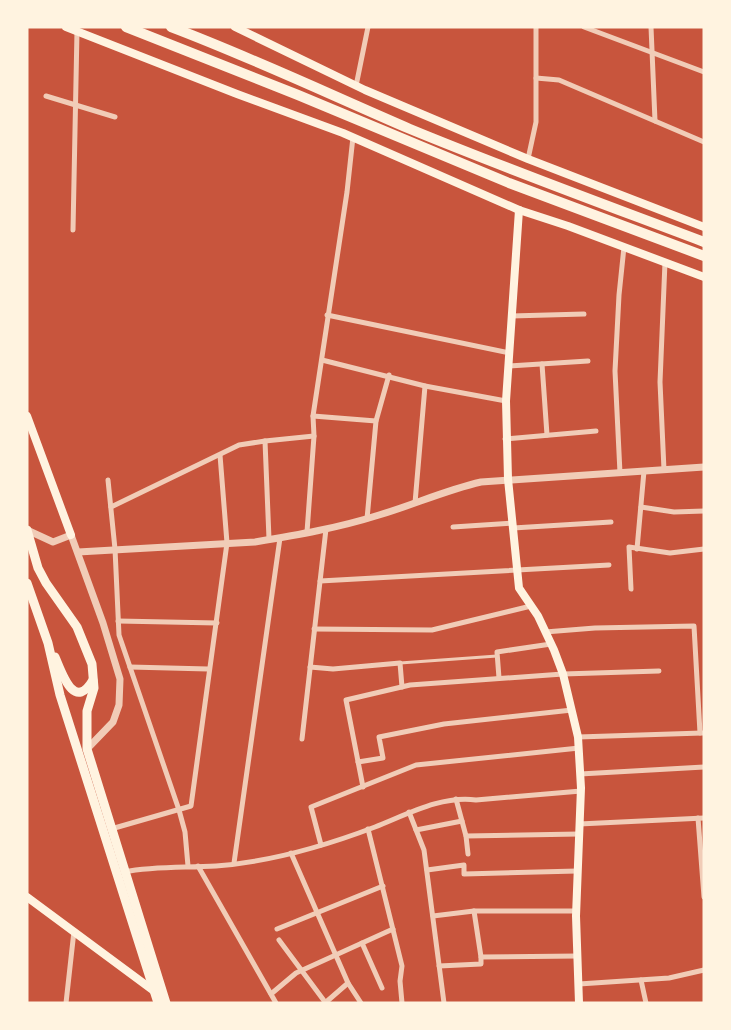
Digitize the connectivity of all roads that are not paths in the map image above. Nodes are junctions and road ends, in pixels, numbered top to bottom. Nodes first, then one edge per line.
1 (66, 27) edge
2 (126, 27) edge
3 (171, 27) edge
4 (182, 27) edge
5 (235, 27) edge
6 (368, 27) edge
7 (536, 27) edge
8 (584, 27) edge
9 (651, 27) edge
10 (77, 31) junction
11 (194, 35) junction
12 (653, 53) junction
13 (704, 72) edge
14 (536, 78) junction
15 (356, 86) junction
16 (46, 96) dead end
17 (77, 106) junction
18 (115, 117) dead end
19 (655, 122) junction
20 (353, 137) junction
21 (704, 142) edge
22 (528, 159) junction
23 (519, 210) junction
24 (704, 227) edge
25 (73, 230) dead end
26 (704, 242) edge
27 (624, 247) junction
28 (704, 256) edge
29 (665, 262) junction
30 (704, 277) edge
31 (584, 314) dead end
32 (327, 315) junction
33 (510, 316) junction
34 (510, 353) junction
35 (322, 360) junction
36 (588, 361) dead end
37 (542, 364) junction
38 (509, 366) junction
39 (388, 375) junction
40 (425, 386) junction
41 (506, 400) junction
42 (27, 416) edge
43 (313, 416) junction
44 (376, 421) junction
45 (596, 431) dead end
46 (547, 435) junction
47 (314, 436) junction
48 (506, 438) junction
49 (264, 441) junction
50 (219, 455) junction
51 (704, 467) edge
52 (664, 470) junction
53 (644, 471) junction
54 (620, 473) junction
55 (508, 479) junction
56 (108, 480) dead end
57 (415, 502) junction
58 (111, 507) junction
59 (641, 507) junction
60 (704, 511) edge
61 (367, 519) junction
62 (611, 522) dead end
63 (513, 525) junction
64 (453, 527) dead end
65 (326, 529) junction
66 (27, 530) edge
67 (307, 532) junction
68 (71, 535) junction
69 (280, 538) junction
70 (269, 539) junction
71 (226, 543) junction
72 (115, 549) junction
73 (637, 549) junction
74 (704, 549) edge
75 (78, 552) junction
76 (609, 565) dead end
77 (517, 571) junction
78 (320, 581) junction
79 (27, 583) edge
80 (631, 590) dead end
81 (531, 606) junction
82 (118, 621) junction
83 (217, 623) junction
84 (314, 629) junction
85 (546, 632) junction
86 (48, 644) junction
87 (551, 644) junction
88 (497, 656) junction
89 (400, 663) junction
90 (130, 667) junction
91 (310, 667) junction
92 (208, 669) junction
93 (659, 671) dead end
94 (563, 674) junction
95 (94, 678) junction
96 (499, 678) junction
97 (402, 687) junction
98 (572, 710) junction
99 (702, 733) edge
100 (578, 737) junction
101 (302, 739) dead end
102 (579, 748) junction
103 (87, 749) junction
104 (358, 762) junction
105 (704, 767) edge
106 (580, 774) junction
107 (363, 787) junction
108 (581, 790) junction
109 (456, 799) junction
110 (179, 810) junction
111 (409, 812) junction
112 (701, 818) edge
113 (462, 821) junction
114 (579, 824) junction
115 (111, 829) junction
116 (368, 829) junction
117 (416, 831) junction
118 (579, 834) junction
119 (466, 836) junction
120 (321, 845) junction
121 (291, 853) junction
122 (468, 854) dead end
123 (234, 863) junction
124 (188, 866) junction
125 (198, 866) junction
126 (427, 870) junction
127 (578, 871) junction
128 (124, 872) junction
129 (383, 886) junction
130 (27, 897) edge
131 (704, 897) edge
132 (474, 911) junction
133 (576, 911) junction
134 (318, 913) junction
135 (433, 916) junction
136 (277, 929) dead end
137 (393, 929) junction
138 (74, 931) junction
139 (279, 940) dead end
140 (362, 943) junction
141 (336, 955) junction
142 (578, 956) junction
143 (481, 957) junction
144 (439, 966) junction
145 (301, 970) junction
146 (704, 970) edge
147 (641, 980) junction
148 (348, 983) junction
149 (579, 984) junction
150 (382, 988) dead end
151 (158, 990) junction
152 (271, 994) junction
153 (66, 1003) edge
154 (158, 1003) edge
155 (166, 1003) edge
156 (276, 1003) edge
157 (325, 1003) edge
158 (361, 1003) edge
159 (402, 1003) edge
160 (444, 1003) edge
161 (579, 1003) edge
162 (646, 1003) edge

1 - 10 main road
2 - 28 highway
3 - 11 highway
4 - 11 highway
5 - 15 main road
6 - 15 street
7 - 14 street
8 - 12 street
9 - 12 street
10 - 17 street
10 - 20 main road
11 - 26 highway
12 - 13 street
12 - 19 street
14 - 19 street
14 - 22 street
15 - 22 main road
16 - 17 street
17 - 18 street
17 - 25 street
19 - 21 street
20 - 23 main road
20 - 32 street
22 - 24 main road
23 - 27 main road
23 - 33 main road
27 - 29 main road
27 - 54 street
29 - 30 main road
29 - 52 street
31 - 33 street
32 - 34 street
32 - 35 street
33 - 34 main road
34 - 38 main road
35 - 39 street
35 - 43 street
36 - 37 street
37 - 38 street
37 - 46 street
38 - 41 main road
39 - 40 street
39 - 44 street
40 - 41 street
40 - 57 street
41 - 48 main road
42 - 68 main road
43 - 44 street
43 - 47 street
44 - 61 street
45 - 46 street
46 - 48 street
47 - 49 street
47 - 67 street
48 - 55 main road
49 - 50 street
49 - 70 street
50 - 58 street
50 - 71 street
51 - 52 street
52 - 53 street
53 - 54 street
53 - 59 street
54 - 55 street
55 - 57 street
55 - 63 main road
56 - 58 street
57 - 61 street
58 - 72 street
59 - 60 street
59 - 73 street
61 - 65 street
62 - 63 street
63 - 64 street
63 - 77 main road
65 - 67 street
65 - 78 street
66 - 68 street
66 - 95 main road
67 - 69 street
68 - 75 street
69 - 70 street
69 - 123 street
70 - 71 street
71 - 72 street
71 - 83 street
72 - 75 street
72 - 82 street
73 - 74 street
73 - 80 street
75 - 103 street
76 - 77 street
77 - 78 street
77 - 81 main road
78 - 84 street
79 - 86 main road
81 - 84 street
81 - 85 main road
82 - 83 street
82 - 90 street
83 - 92 street
84 - 91 street
85 - 87 main road
85 - 99 street
86 - 95 main road
86 - 151 main road
87 - 88 street
87 - 94 main road
88 - 89 lane
88 - 96 street
89 - 91 street
89 - 97 street
90 - 92 street
90 - 110 street
91 - 101 street
92 - 110 street
93 - 94 street
94 - 96 street
94 - 98 main road
95 - 103 main road
96 - 97 street
97 - 104 street
98 - 100 main road
98 - 104 street
99 - 100 street
100 - 102 main road
102 - 106 main road
102 - 107 street
103 - 115 main road
104 - 107 street
105 - 106 street
106 - 108 main road
107 - 120 street
108 - 109 street
108 - 114 main road
109 - 111 street
109 - 113 street
110 - 115 street
110 - 124 street
111 - 116 street
111 - 117 street
112 - 114 street
112 - 131 street
113 - 117 street
113 - 119 street
114 - 118 main road
115 - 128 main road
116 - 120 street
116 - 129 street
117 - 126 street
118 - 119 street
118 - 127 main road
119 - 122 street
120 - 121 street
121 - 123 street
121 - 134 street
123 - 125 street
124 - 125 street
124 - 128 street
125 - 152 street
126 - 127 street
126 - 135 street
127 - 133 main road
128 - 151 main road
129 - 134 street
129 - 137 street
130 - 138 main road
132 - 133 street
132 - 135 street
132 - 143 street
133 - 142 main road
134 - 136 street
134 - 141 street
135 - 144 street
137 - 140 street
137 - 159 street
138 - 151 main road
138 - 153 street
139 - 145 street
140 - 141 street
140 - 150 street
141 - 145 street
141 - 148 street
142 - 143 street
142 - 149 main road
143 - 144 street
144 - 160 street
145 - 152 street
145 - 157 street
146 - 147 street
147 - 149 street
147 - 162 street
148 - 157 street
148 - 158 street
149 - 161 main road
151 - 154 main road
151 - 155 main road
152 - 156 street

